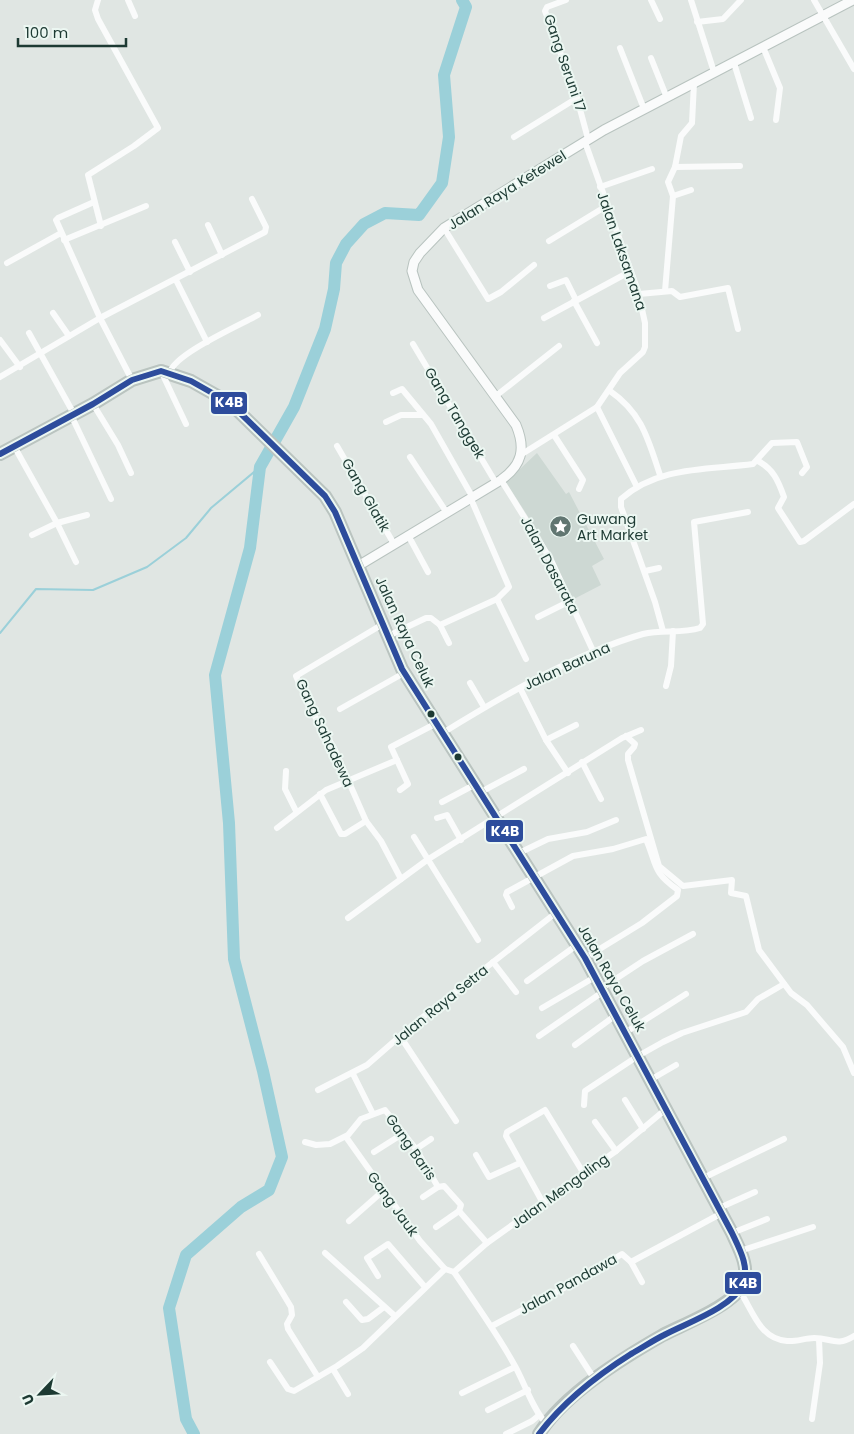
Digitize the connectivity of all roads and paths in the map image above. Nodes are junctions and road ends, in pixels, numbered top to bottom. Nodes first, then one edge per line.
1 (98, 0) edge
2 (128, 0) edge
3 (566, 0) edge
4 (650, 0) edge
5 (691, 0) edge
6 (741, 0) edge
7 (814, 0) edge
8 (853, 1) edge
9 (824, 15) junction
10 (135, 16) dead end
11 (660, 19) dead end
12 (697, 22) junction
13 (763, 47) junction
14 (620, 48) dead end
15 (651, 58) dead end
16 (734, 63) junction
17 (854, 69) edge
18 (714, 72) junction
19 (694, 83) junction
20 (577, 98) junction
21 (667, 98) junction
22 (644, 109) junction
23 (751, 118) dead end
24 (776, 120) dead end
25 (514, 137) dead end
26 (586, 141) junction
27 (675, 166) junction
28 (740, 166) dead end
29 (652, 169) dead end
30 (600, 187) junction
31 (691, 190) dead end
32 (673, 196) junction
33 (252, 199) dead end
34 (94, 202) junction
35 (608, 204) junction
36 (146, 206) dead end
37 (208, 225) dead end
38 (101, 226) junction
39 (444, 228) junction
40 (61, 233) junction
41 (64, 240) junction
42 (549, 241) dead end
43 (175, 242) dead end
44 (222, 255) junction
45 (7, 263) dead end
46 (534, 264) dead end
47 (631, 271) junction
48 (190, 272) junction
49 (176, 280) junction
50 (550, 286) dead end
51 (665, 291) junction
52 (639, 294) junction
53 (575, 301) junction
54 (53, 313) dead end
55 (258, 315) dead end
56 (100, 318) junction
57 (544, 318) dead end
58 (738, 329) dead end
59 (29, 333) dead end
60 (69, 336) junction
61 (0, 340) edge
62 (207, 342) junction
63 (597, 343) dead end
64 (413, 344) dead end
65 (560, 346) dead end
66 (42, 354) junction
67 (20, 367) junction
68 (165, 372) junction
69 (0, 377) edge
70 (132, 380) junction
71 (610, 391) junction
72 (393, 393) dead end
73 (497, 395) junction
74 (93, 404) junction
75 (597, 407) junction
76 (73, 415) junction
77 (423, 416) junction
78 (386, 422) dead end
79 (186, 424) dead end
80 (554, 435) junction
81 (14, 446) junction
82 (338, 446) dead end
83 (0, 454) edge
84 (522, 454) junction
85 (410, 457) dead end
86 (758, 461) junction
87 (131, 473) dead end
88 (802, 474) dead end
89 (660, 475) junction
90 (499, 481) junction
91 (637, 487) junction
92 (579, 489) dead end
93 (472, 498) junction
94 (111, 499) dead end
95 (854, 504) edge
96 (748, 512) dead end
97 (447, 513) junction
98 (87, 515) dead end
99 (55, 521) junction
100 (32, 535) dead end
101 (408, 535) junction
102 (394, 544) junction
103 (76, 562) dead end
104 (358, 566) junction
105 (659, 568) dead end
106 (644, 571) junction
107 (428, 572) dead end
108 (497, 599) junction
109 (570, 601) junction
110 (538, 617) dead end
111 (382, 624) junction
112 (440, 625) junction
113 (663, 631) junction
114 (673, 632) junction
115 (388, 636) junction
116 (449, 644) dead end
117 (594, 653) junction
118 (526, 659) dead end
119 (404, 673) junction
120 (470, 683) dead end
121 (666, 686) dead end
122 (520, 688) junction
123 (484, 707) junction
124 (340, 710) dead end
125 (576, 725) dead end
126 (438, 729) junction
127 (641, 730) dead end
128 (626, 736) junction
129 (546, 740) junction
130 (397, 760) junction
131 (582, 762) junction
132 (524, 769) dead end
133 (286, 771) dead end
134 (568, 772) junction
135 (348, 781) junction
136 (477, 789) junction
137 (400, 790) dead end
138 (320, 794) junction
139 (601, 799) dead end
140 (442, 802) dead end
141 (296, 811) junction
142 (437, 818) dead end
143 (496, 818) junction
144 (616, 820) dead end
145 (366, 821) junction
146 (277, 828) dead end
147 (414, 837) dead end
148 (461, 840) junction
149 (519, 853) junction
150 (427, 860) junction
151 (533, 877) junction
152 (401, 878) junction
153 (512, 907) dead end
154 (557, 912) junction
155 (348, 918) dead end
156 (693, 934) dead end
157 (478, 940) dead end
158 (577, 945) junction
159 (585, 958) junction
160 (493, 962) junction
161 (595, 976) junction
162 (527, 981) dead end
163 (784, 984) junction
164 (603, 989) junction
165 (516, 992) dead end
166 (686, 994) dead end
167 (542, 1008) dead end
168 (616, 1015) junction
169 (626, 1032) junction
170 (400, 1036) junction
171 (539, 1036) dead end
172 (575, 1045) dead end
173 (638, 1056) junction
174 (676, 1065) dead end
175 (854, 1073) edge
176 (353, 1074) junction
177 (650, 1080) junction
178 (318, 1090) dead end
179 (625, 1100) dead end
180 (584, 1105) dead end
181 (666, 1109) junction
182 (373, 1114) junction
183 (456, 1121) dead end
184 (595, 1122) dead end
185 (642, 1129) junction
186 (404, 1133) junction
187 (346, 1137) junction
188 (431, 1139) dead end
189 (784, 1139) dead end
190 (305, 1142) dead end
191 (416, 1149) junction
192 (616, 1151) junction
193 (374, 1152) dead end
194 (476, 1155) dead end
195 (520, 1163) junction
196 (584, 1174) junction
197 (703, 1178) junction
198 (438, 1187) junction
199 (383, 1191) junction
200 (755, 1192) dead end
201 (423, 1197) dead end
202 (543, 1204) junction
203 (459, 1211) junction
204 (720, 1211) junction
205 (767, 1219) dead end
206 (349, 1221) dead end
207 (813, 1226) dead end
208 (436, 1227) dead end
209 (732, 1233) junction
210 (487, 1243) junction
211 (740, 1251) junction
212 (325, 1253) dead end
213 (258, 1254) dead end
214 (631, 1262) junction
215 (445, 1269) junction
216 (454, 1272) junction
217 (378, 1276) dead end
218 (642, 1282) dead end
219 (425, 1287) junction
220 (739, 1290) junction
221 (346, 1302) dead end
222 (384, 1307) junction
223 (395, 1316) junction
224 (492, 1326) junction
225 (819, 1338) junction
226 (853, 1339) edge
227 (573, 1346) dead end
228 (270, 1362) dead end
229 (515, 1366) junction
230 (334, 1369) junction
231 (318, 1377) junction
232 (595, 1380) junction
233 (528, 1390) junction
234 (462, 1393) dead end
235 (348, 1394) dead end
236 (488, 1410) dead end
237 (542, 1419) junction
238 (812, 1419) dead end
239 (506, 1434) edge
240 (539, 1434) edge

1 - 34 street
2 - 10 street
3 - 20 street, Gang Seruni 17
4 - 11 street
5 - 12 street
6 - 12 street
7 - 9 street
8 - 9 main road, Jalan Raya Ketewel
9 - 13 main road, Jalan Raya Ketewel
9 - 17 street
12 - 18 street
13 - 16 main road, Jalan Raya Ketewel
13 - 24 street
14 - 22 street
15 - 21 street
16 - 18 main road, Jalan Raya Ketewel
16 - 23 street
18 - 19 main road, Jalan Raya Ketewel
19 - 21 main road, Jalan Raya Ketewel
19 - 27 street
20 - 25 street
20 - 26 street, Gang Seruni 17
21 - 22 main road, Jalan Raya Ketewel
22 - 26 main road, Jalan Raya Ketewel
26 - 30 street, Jalan Laksamana
26 - 39 main road, Jalan Raya Ketewel
27 - 28 street
27 - 32 street
29 - 30 street
30 - 35 street, Jalan Laksamana
31 - 32 street
32 - 51 street
33 - 44 street
34 - 38 street
34 - 40 street
35 - 42 street
35 - 47 street, Jalan Laksamana
36 - 38 street
37 - 44 street
38 - 41 street
39 - 46 street
39 - 73 main road, Jalan Raya Ketewel
40 - 41 street
40 - 45 street
41 - 56 street
43 - 48 street
44 - 48 street
47 - 52 street, Jalan Laksamana
47 - 53 street
48 - 49 street
49 - 56 street
49 - 62 street
50 - 53 street
51 - 52 street
51 - 58 street
52 - 71 street, Jalan Laksamana
53 - 57 street
53 - 63 street
54 - 60 street
55 - 62 street
56 - 60 street
56 - 70 street
59 - 66 street
60 - 66 street
61 - 67 street
62 - 68 street
64 - 90 street, Gang Tanggek
65 - 73 street
66 - 67 street
66 - 76 street
67 - 69 street
68 - 70 highway
68 - 79 street
68 - 104 highway, Jalan Raya Celuk
70 - 74 highway
71 - 75 street, Jalan Laksamana
71 - 89 street
72 - 77 street
73 - 84 main road, Jalan Raya Ketewel
74 - 76 highway
74 - 87 street
75 - 80 street, Jalan Laksamana
75 - 91 street
76 - 81 highway
76 - 94 street
77 - 78 street
77 - 93 street
80 - 84 street, Jalan Laksamana
80 - 92 street
81 - 83 highway
81 - 99 street
82 - 102 street, Gang Glatik
84 - 90 main road
85 - 97 street
86 - 88 street
86 - 89 street
86 - 95 street
89 - 91 street
90 - 93 main road
90 - 109 street, Jalan Dasarata
91 - 106 street
93 - 97 main road
93 - 108 street
96 - 114 street, Jalan Baruna
97 - 101 main road
98 - 99 street
99 - 100 street
99 - 103 street
101 - 102 main road
101 - 107 street
102 - 104 main road
104 - 111 highway, Jalan Raya Celuk
105 - 106 street
106 - 113 street
108 - 112 street
108 - 118 street
109 - 110 street
109 - 117 street, Jalan Dasarata
111 - 115 highway, Jalan Raya Celuk
111 - 135 street, Gang Sahadewa
112 - 115 street
112 - 116 street
113 - 114 street, Jalan Baruna
113 - 117 street, Jalan Baruna
114 - 121 street
115 - 119 highway, Jalan Raya Celuk
117 - 122 street, Jalan Baruna
119 - 124 street
119 - 126 highway, Jalan Raya Celuk
120 - 123 street
122 - 123 street, Jalan Baruna
122 - 129 street
123 - 126 street, Jalan Baruna
125 - 129 street
126 - 130 street, Jalan Baruna
126 - 136 highway, Jalan Raya Celuk
127 - 128 street
128 - 131 street
128 - 163 street
129 - 134 street
130 - 135 street
130 - 137 street
131 - 134 street
131 - 139 street
132 - 136 street
133 - 141 street
134 - 143 street
135 - 138 street
135 - 145 street, Gang Sahadewa
136 - 140 street
136 - 143 highway, Jalan Raya Celuk
138 - 141 street
138 - 145 street
141 - 146 street
142 - 148 street
143 - 148 street
143 - 149 highway, Jalan Raya Celuk
144 - 149 street
145 - 152 street, Gang Sahadewa
147 - 150 street
148 - 150 street
149 - 151 highway, Jalan Raya Celuk
150 - 152 street
150 - 157 street
151 - 153 street
151 - 154 highway, Jalan Raya Celuk
151 - 159 street
152 - 155 street
154 - 158 highway, Jalan Raya Celuk
154 - 160 street, Jalan Raya Setra
156 - 164 street
158 - 159 highway, Jalan Raya Celuk
158 - 162 street
159 - 161 highway, Jalan Raya Celuk
160 - 165 street
160 - 170 street, Jalan Raya Setra
161 - 164 highway, Jalan Raya Celuk
161 - 167 street
163 - 173 street
163 - 175 street
164 - 168 highway, Jalan Raya Celuk
164 - 171 street
166 - 169 street
168 - 169 highway, Jalan Raya Celuk
168 - 172 street
169 - 173 highway, Jalan Raya Celuk
170 - 176 street, Jalan Raya Setra
170 - 183 street
173 - 177 highway, Jalan Raya Celuk
173 - 180 street
174 - 177 street
176 - 178 street, Jalan Raya Setra
176 - 182 street
177 - 181 highway, Jalan Raya Celuk
179 - 185 street
181 - 185 street, Jalan Mengaling
181 - 197 highway, Jalan Raya Celuk
182 - 186 street, Gang Baris
182 - 187 street, Gang Baris
184 - 192 street
185 - 192 street, Jalan Mengaling
186 - 191 street, Gang Baris
186 - 193 street
187 - 190 street
187 - 199 street, Gang Jauk
188 - 191 street
189 - 197 street
191 - 198 street, Gang Baris
192 - 196 street, Jalan Mengaling
194 - 195 street
195 - 196 street
195 - 202 street
196 - 202 street, Jalan Mengaling
197 - 204 highway, Jalan Raya Celuk
198 - 201 street, Gang Baris
198 - 203 street, Gang Baris
199 - 206 street
199 - 215 street, Gang Jauk
200 - 204 street, Jalan Pandawa
202 - 210 street, Jalan Mengaling
203 - 208 street
203 - 210 street, Gang Baris
204 - 209 highway, Jalan Raya Celuk
204 - 214 street, Jalan Pandawa
205 - 209 street
207 - 211 street
209 - 211 highway, Jalan Raya Celuk
210 - 216 street, Jalan Mengaling
211 - 220 highway, Jalan Raya Celuk
212 - 222 street
213 - 231 street
214 - 218 street
214 - 224 street, Jalan Pandawa
215 - 216 street
215 - 219 street
216 - 224 street
217 - 219 street
219 - 223 street
220 - 225 street
220 - 232 highway
221 - 222 street
222 - 223 street
223 - 230 street
224 - 229 street
225 - 226 street
225 - 238 street
227 - 232 street
228 - 231 street
229 - 233 street
229 - 234 street
230 - 231 street
230 - 235 street
232 - 237 highway
233 - 236 street
233 - 237 street
237 - 239 street
237 - 240 highway

